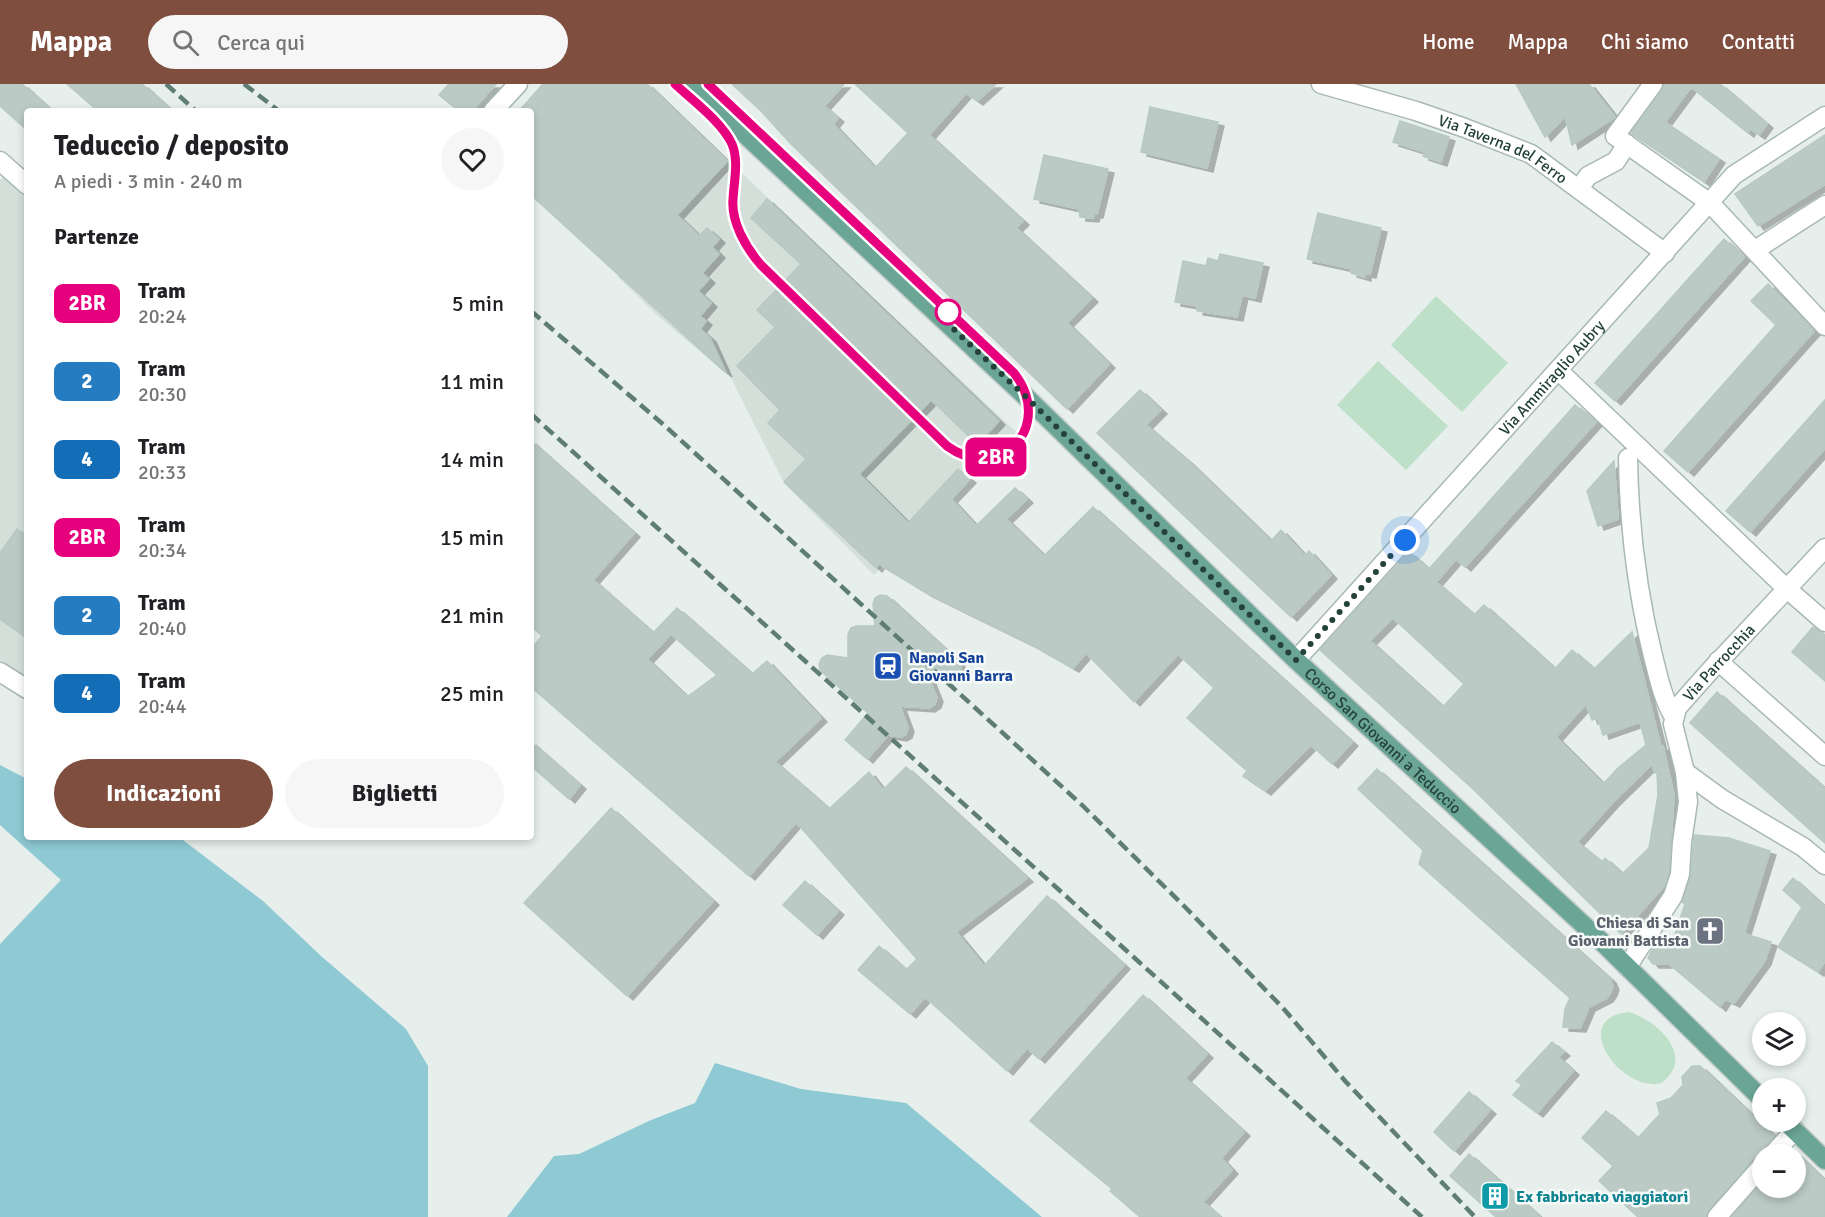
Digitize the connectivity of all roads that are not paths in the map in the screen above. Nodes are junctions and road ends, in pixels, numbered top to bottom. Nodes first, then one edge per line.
1 (518, 84) edge
2 (691, 84) edge
3 (1321, 84) edge
4 (1653, 84) edge
5 (497, 108) edge
6 (1825, 116) edge
7 (1627, 144) junction
8 (0, 161) edge
9 (24, 183) edge
10 (1579, 189) junction
11 (1710, 203) junction
12 (1825, 205) edge
13 (1755, 250) junction
14 (1665, 253) junction
15 (1825, 326) edge
16 (1558, 370) junction
17 (1628, 458) dead end
18 (1825, 548) edge
19 (1786, 588) junction
20 (1825, 622) edge
21 (1296, 660) junction
22 (1718, 661) junction
23 (0, 672) edge
24 (24, 688) edge
25 (1674, 717) junction
26 (1825, 756) edge
27 (1685, 772) junction
28 (1825, 865) edge
29 (1627, 966) junction
30 (1752, 1089) edge
31 (1796, 1132) edge
32 (1825, 1160) edge
33 (1752, 1177) edge
34 (1717, 1217) edge

1 - 5 street
2 - 21 main road, Corso San Giovanni a Teduccio
3 - 10 street, Via Taverna del Ferro
4 - 7 street
6 - 11 street, Via Ammiraglio Aubry
7 - 10 street
7 - 11 street
8 - 9 street
10 - 14 street, Via Taverna del Ferro
11 - 13 street
11 - 14 street, Via Ammiraglio Aubry
12 - 13 street
13 - 15 street
14 - 16 street, Via Ammiraglio Aubry
16 - 19 street
16 - 21 street, Via Ammiraglio Aubry
17 - 25 street
18 - 19 street, Via Parrocchia
19 - 20 street
19 - 22 street, Via Parrocchia
21 - 29 main road, Corso San Giovanni a Teduccio
22 - 25 street, Via Parrocchia
22 - 26 street
23 - 24 street
25 - 27 street, Via Parrocchia
27 - 28 street
27 - 29 street, Via Parrocchia
29 - 30 main road, Corso San Giovanni a Teduccio
31 - 32 main road
33 - 34 street

